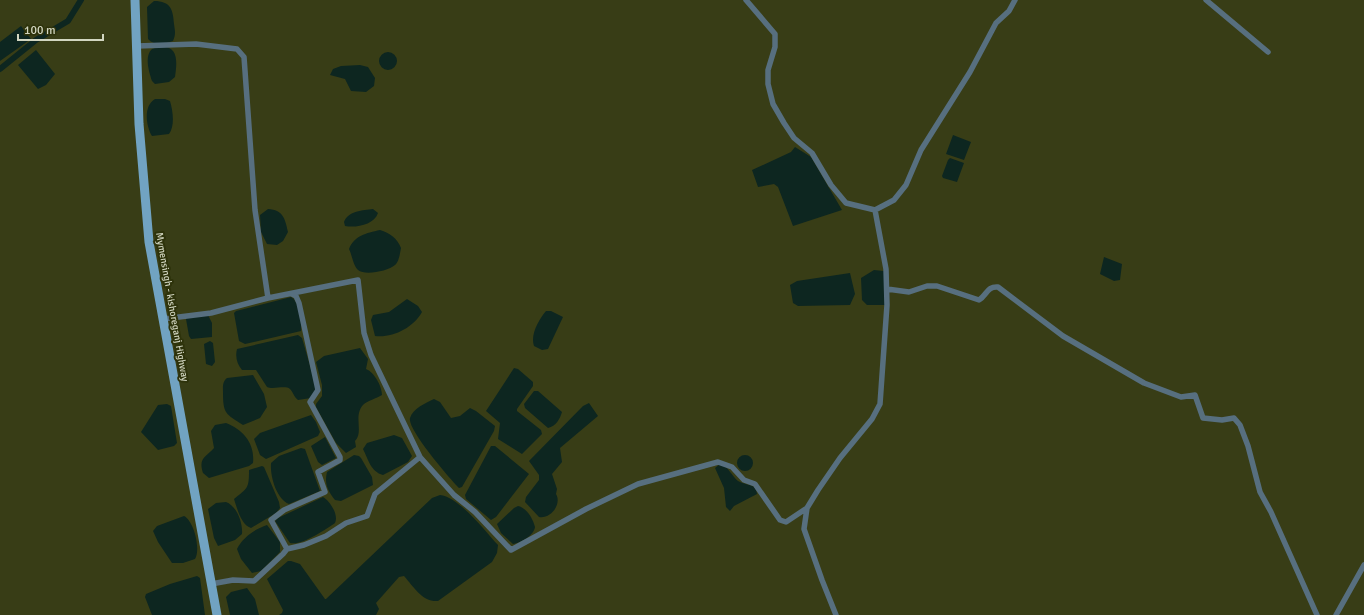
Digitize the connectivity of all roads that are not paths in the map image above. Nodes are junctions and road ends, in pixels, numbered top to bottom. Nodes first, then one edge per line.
1 (135, 0) edge
2 (746, 0) edge
3 (1015, 0) edge
4 (1206, 0) edge
5 (136, 46) junction
6 (1268, 52) dead end
7 (875, 210) junction
8 (887, 289) junction
9 (292, 294) junction
10 (268, 298) junction
11 (163, 319) junction
12 (420, 457) junction
13 (807, 508) junction
14 (287, 549) junction
15 (1364, 565) edge
16 (211, 584) junction
17 (217, 615) edge
18 (836, 615) edge
19 (1317, 615) edge
20 (1336, 615) edge

1 - 5 main road, Mymensingh - kishoreganj Highway
2 - 7 street
3 - 7 street
4 - 6 street
5 - 10 street
5 - 11 main road, Mymensingh - kishoreganj Highway
7 - 8 street
8 - 13 street
8 - 19 street
9 - 10 street
9 - 12 street
9 - 14 street
10 - 11 street
11 - 16 main road, Mymensingh - kishoreganj Highway
12 - 13 street
12 - 14 street
13 - 18 street
14 - 16 street
15 - 20 street
16 - 17 main road, Mymensingh - kishoreganj Highway

